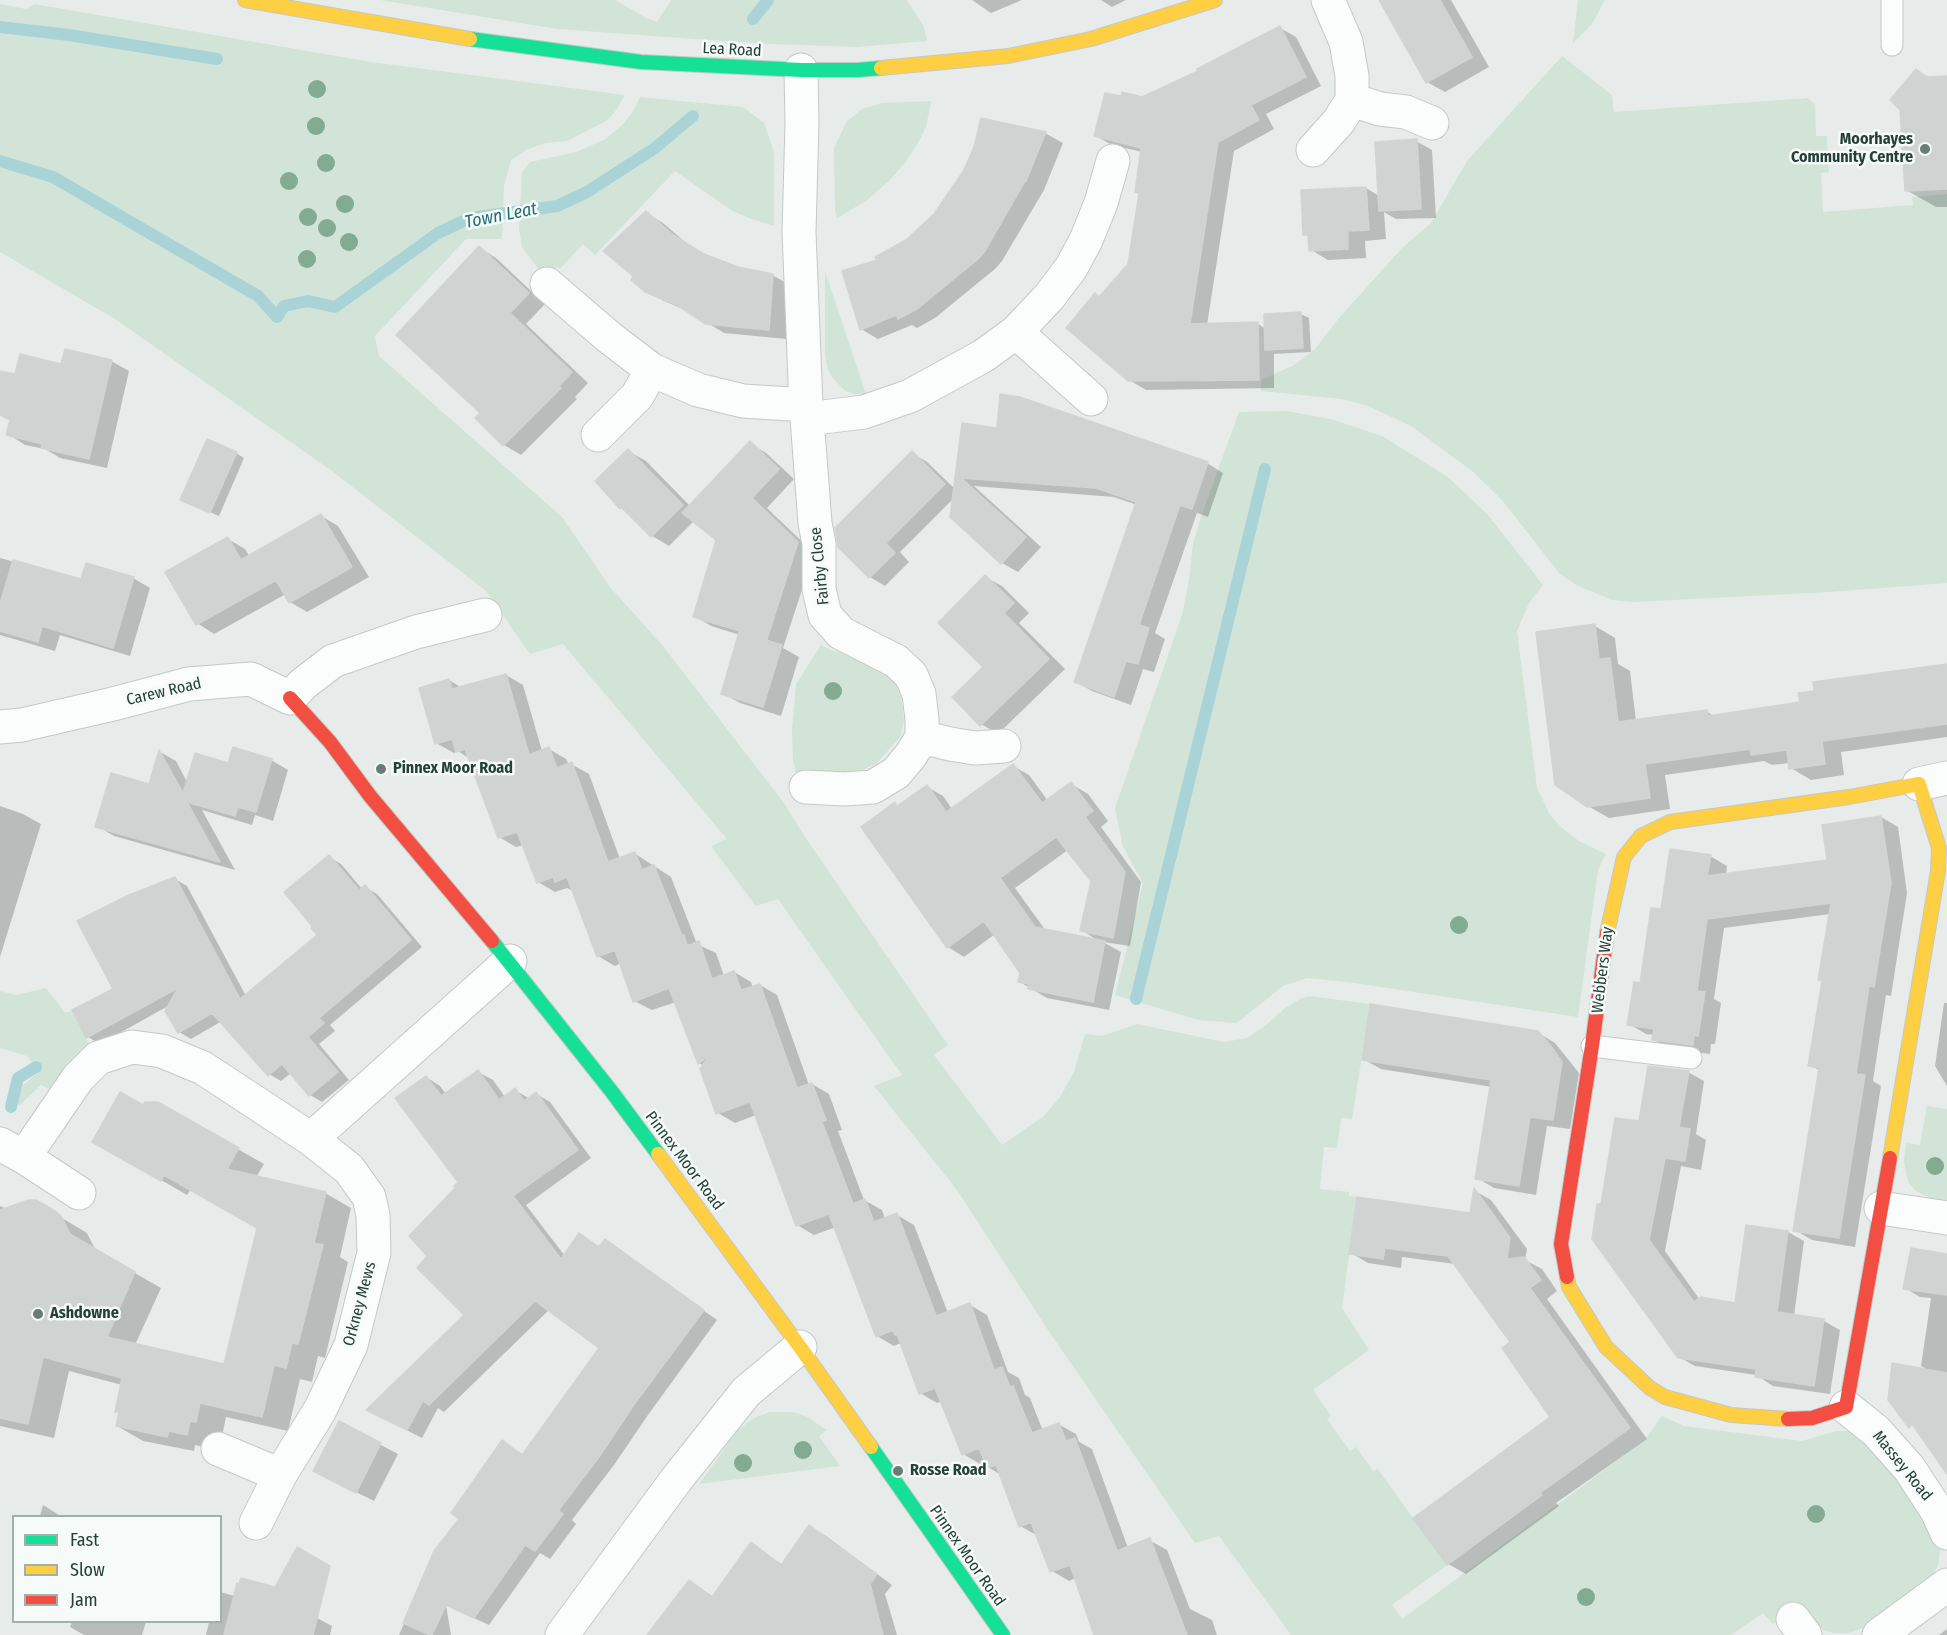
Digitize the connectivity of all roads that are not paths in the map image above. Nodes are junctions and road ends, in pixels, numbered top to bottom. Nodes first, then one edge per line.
1 (244, 0) edge
2 (1215, 0) edge
3 (1328, 0) edge
4 (1892, 0) edge
5 (1892, 45) dead end
6 (801, 70) junction
7 (1352, 100) junction
8 (1432, 123) dead end
9 (1313, 150) dead end
10 (1113, 161) dead end
11 (547, 284) dead end
12 (1016, 332) junction
13 (652, 370) junction
14 (1090, 399) dead end
15 (807, 412) junction
16 (598, 435) dead end
17 (484, 615) dead end
18 (290, 698) junction
19 (0, 727) edge
20 (922, 737) junction
21 (1004, 746) dead end
22 (1933, 781) edge
23 (806, 787) dead end
24 (510, 961) junction
25 (1592, 1046) junction
26 (1691, 1058) dead end
27 (311, 1139) junction
28 (12, 1150) edge
29 (79, 1192) dead end
30 (1881, 1208) junction
31 (1947, 1218) edge
32 (800, 1347) junction
33 (1846, 1407) junction
34 (218, 1449) dead end
35 (280, 1475) junction
36 (256, 1523) dead end
37 (1947, 1533) edge
38 (1947, 1585) edge
39 (562, 1635) edge
40 (1003, 1635) edge
41 (1879, 1635) edge

1 - 6 street, Lea Road
2 - 6 street, Lea Road
3 - 7 street
4 - 5 lane
6 - 15 street, Fairby Close
7 - 8 street
7 - 9 street
10 - 12 street
11 - 13 street
12 - 14 street
12 - 15 street
13 - 15 street
13 - 16 street
15 - 20 street, Fairby Close
17 - 18 street
18 - 19 street, Carew Road
18 - 24 street, Pinnex Moor Road
20 - 21 street
20 - 23 street
22 - 25 street, Webbers Way
22 - 30 street, Webbers Way
24 - 27 street
24 - 32 street, Pinnex Moor Road
25 - 26 lane
25 - 33 street, Webbers Way
27 - 28 street, Orkney Mews
27 - 35 street, Orkney Mews
28 - 29 street, Orkney Mews
30 - 31 street
30 - 33 street, Webbers Way
32 - 39 street
32 - 40 street, Pinnex Moor Road
33 - 37 street, Massey Road
34 - 35 street
35 - 36 street, Orkney Mews
38 - 41 street

